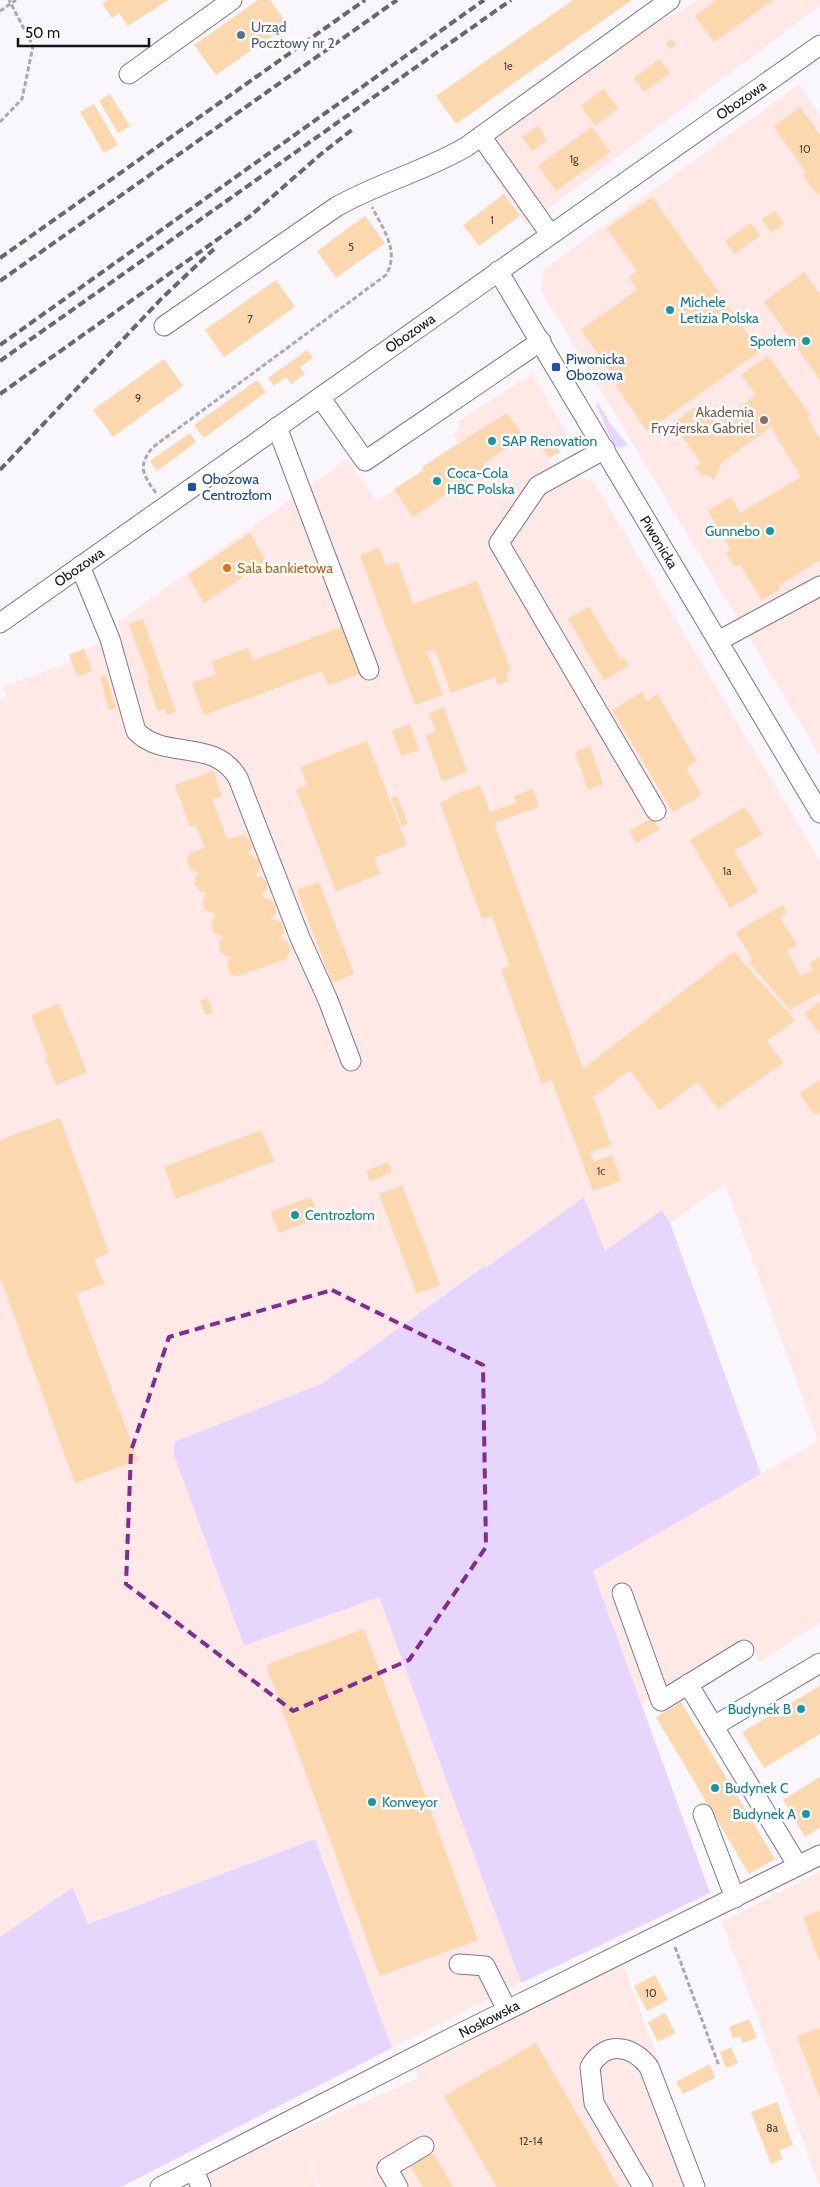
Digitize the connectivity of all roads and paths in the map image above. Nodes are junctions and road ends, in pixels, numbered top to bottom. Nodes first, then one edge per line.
1 (16, 0) edge
2 (232, 0) edge
3 (670, 0) edge
4 (11, 2) edge
5 (0, 11) edge
6 (820, 45) edge
7 (129, 74) dead end
8 (0, 122) edge
9 (481, 136) junction
10 (365, 192) junction
11 (550, 234) junction
12 (498, 271) junction
13 (164, 326) dead end
14 (541, 341) junction
15 (320, 397) junction
16 (277, 427) junction
17 (604, 449) junction
18 (165, 506) junction
19 (80, 566) junction
20 (820, 586) edge
21 (0, 623) edge
22 (718, 641) junction
23 (369, 670) dead end
24 (656, 811) dead end
25 (820, 812) edge
26 (350, 1062) dead end
27 (622, 1593) dead end
28 (744, 1650) dead end
29 (820, 1663) edge
30 (688, 1684) junction
31 (714, 1726) junction
32 (703, 1814) dead end
33 (820, 1855) edge
34 (798, 1866) junction
35 (735, 1898) junction
36 (669, 1930) junction
37 (459, 1964) dead end
38 (507, 2010) junction
39 (720, 2066) dead end
40 (424, 2146) dead end
41 (198, 2178) edge
42 (160, 2187) edge
43 (398, 2187) edge
44 (643, 2187) edge
45 (694, 2187) edge

1 - 4 path
2 - 7 street
3 - 9 street
4 - 5 path
4 - 8 path
6 - 11 street, Obozowa
9 - 10 street
9 - 11 street
10 - 13 street
10 - 18 path
11 - 12 street, Obozowa
12 - 14 street, Piwonicka
12 - 15 street, Obozowa
14 - 15 street
14 - 17 street, Piwonicka
15 - 16 street, Obozowa
16 - 18 street, Obozowa
16 - 23 street
17 - 22 street, Piwonicka
17 - 24 street
18 - 19 street, Obozowa
19 - 21 street, Obozowa
19 - 26 street
20 - 22 street
22 - 25 street, Piwonicka
27 - 30 street
28 - 30 street
29 - 31 street
30 - 31 street
31 - 34 street
32 - 35 street
33 - 34 street, Noskowska
34 - 35 street, Noskowska
35 - 36 street, Noskowska
36 - 38 street, Noskowska
36 - 39 path
37 - 38 street
38 - 41 street, Noskowska
40 - 43 street
41 - 42 street, Noskowska
44 - 45 street

